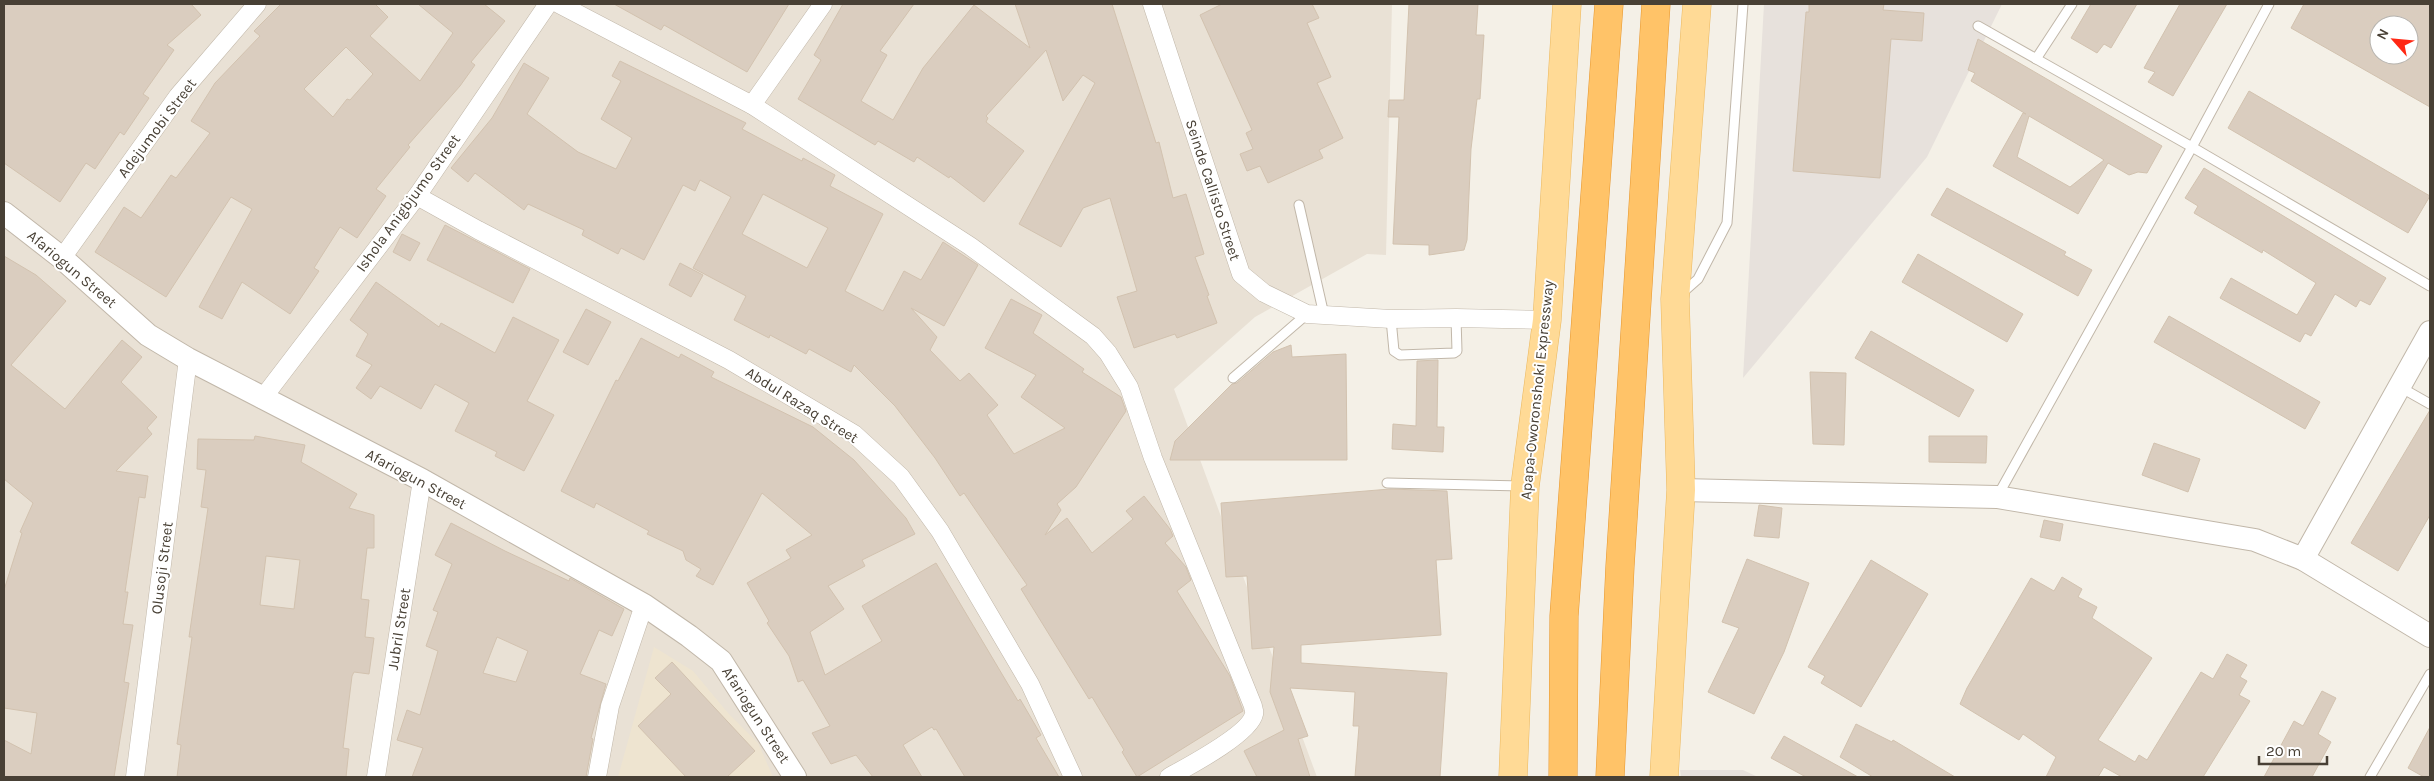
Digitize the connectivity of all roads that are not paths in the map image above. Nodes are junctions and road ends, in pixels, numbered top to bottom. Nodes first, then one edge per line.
1 (257, 4) edge
2 (548, 4) edge
3 (559, 4) edge
4 (823, 4) edge
5 (1152, 4) edge
6 (1567, 4) edge
7 (1609, 4) edge
8 (1656, 4) edge
9 (1697, 4) edge
10 (1743, 4) edge
11 (2072, 4) edge
12 (2269, 4) edge
13 (1978, 26) dead end
14 (2036, 59) junction
15 (752, 105) junction
16 (2192, 147) junction
17 (417, 196) junction
18 (1299, 205) dead end
19 (4, 213) edge
20 (62, 258) junction
21 (2430, 286) edge
22 (1675, 299) junction
23 (1316, 314) junction
24 (1456, 318) junction
25 (1391, 319) junction
26 (1547, 320) junction
27 (2430, 332) edge
28 (188, 359) junction
29 (1233, 378) dead end
30 (2400, 386) junction
31 (262, 399) junction
32 (2430, 404) edge
33 (422, 480) junction
34 (1387, 483) dead end
35 (1525, 486) junction
36 (1681, 490) junction
37 (1997, 497) junction
38 (2303, 559) junction
39 (644, 605) junction
40 (2430, 636) edge
41 (2430, 674) edge
42 (135, 777) edge
43 (376, 777) edge
44 (598, 777) edge
45 (795, 777) edge
46 (1073, 777) edge
47 (1169, 777) edge
48 (1513, 777) edge
49 (1563, 777) edge
50 (1610, 777) edge
51 (1664, 777) edge
52 (2370, 777) edge

1 - 20 street, Adejumobi Street
2 - 17 street, Ishola Anigbjumo Street
3 - 15 street
4 - 15 street
5 - 23 street, Seinde Callisto Street
6 - 26 main road, Apapa-Oworonshoki Expressway
7 - 49 highway
8 - 50 highway
9 - 22 main road
10 - 22 lane
11 - 14 lane
12 - 16 lane
13 - 14 lane
14 - 16 lane
15 - 47 street
16 - 21 lane
16 - 37 lane
17 - 31 street, Ishola Anigbjumo Street
17 - 46 street, Abdul Razaq Street
18 - 23 lane
19 - 20 street, Afariogun Street
20 - 28 street, Afariogun Street
22 - 36 main road
23 - 25 street, Seinde Callisto Street
23 - 29 lane
24 - 25 street, Seinde Callisto Street
24 - 25 lane
24 - 26 street, Seinde Callisto Street
26 - 35 main road, Apapa-Oworonshoki Expressway
27 - 30 street
28 - 31 street, Afariogun Street
28 - 42 street, Olusoji Street
30 - 32 lane
30 - 38 street
31 - 33 street, Afariogun Street
33 - 39 street, Afariogun Street
33 - 43 street, Jubril Street
34 - 35 lane
35 - 48 main road, Apapa-Oworonshoki Expressway
36 - 37 street
36 - 51 main road
37 - 38 street
38 - 40 street
39 - 44 street
39 - 45 street, Afariogun Street
41 - 52 lane

